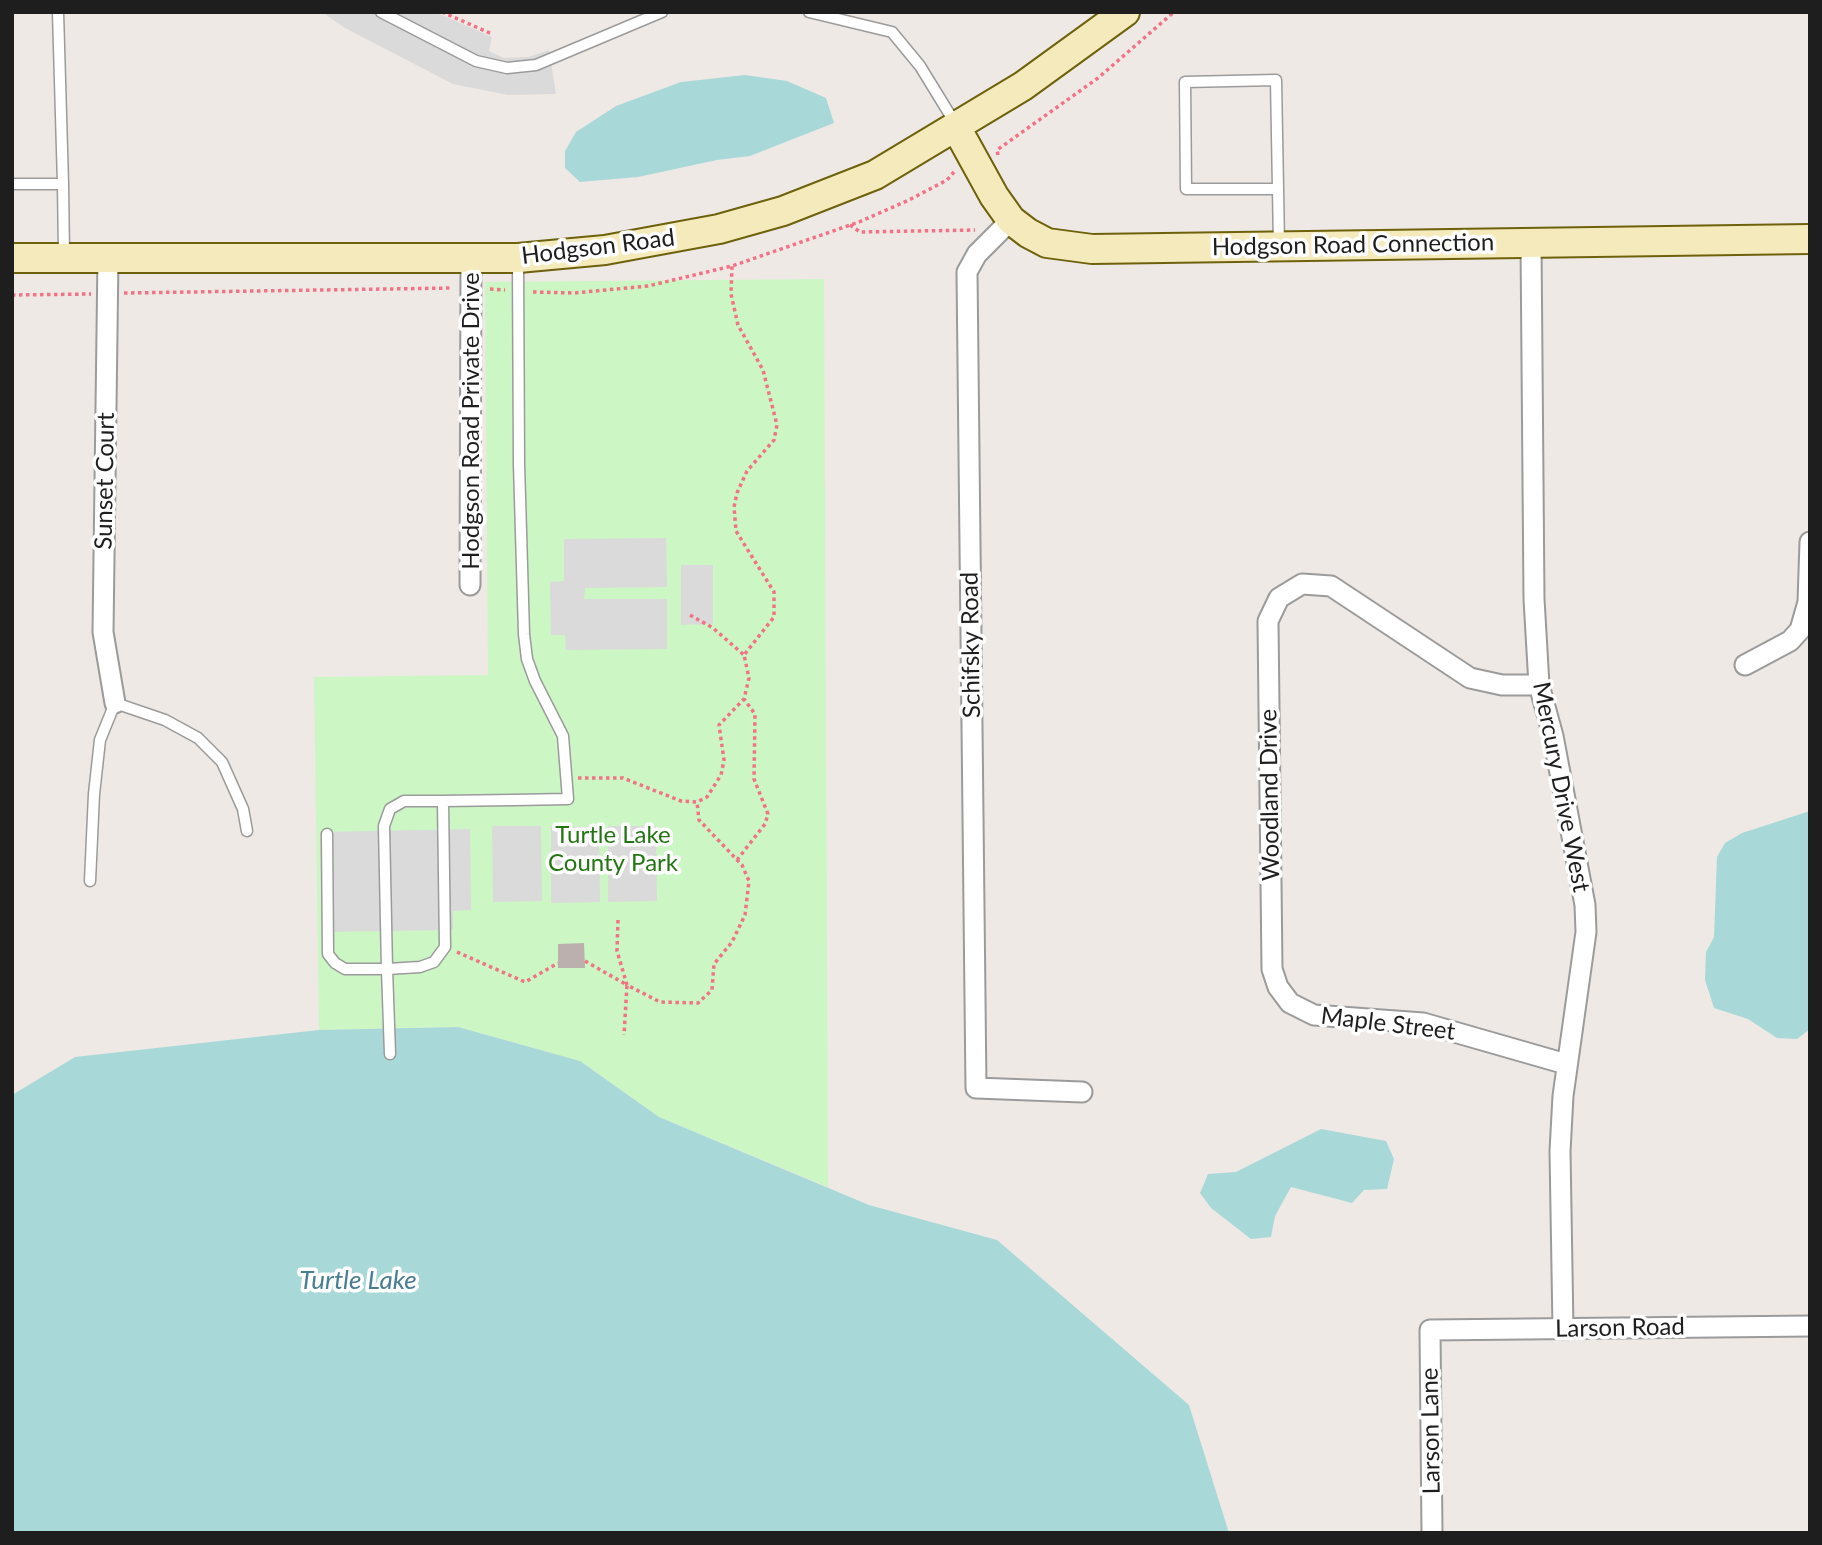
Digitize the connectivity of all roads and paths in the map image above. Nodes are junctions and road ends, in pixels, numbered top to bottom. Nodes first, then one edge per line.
1 (58, 12) edge
2 (381, 12) edge
3 (442, 12) edge
4 (662, 12) edge
5 (809, 12) edge
6 (1125, 12) edge
7 (1174, 12) edge
8 (492, 34) dead end
9 (957, 127) junction
10 (999, 159) dead end
11 (954, 172) dead end
12 (12, 184) edge
13 (63, 184) junction
14 (1278, 189) junction
15 (1011, 220) junction
16 (850, 225) junction
17 (977, 230) dead end
18 (1810, 239) edge
19 (1531, 243) junction
20 (1279, 246) junction
21 (64, 257) junction
22 (108, 257) junction
23 (12, 258) edge
24 (471, 258) junction
25 (518, 258) junction
26 (732, 266) junction
27 (465, 288) dead end
28 (533, 292) dead end
29 (95, 293) dead end
30 (122, 293) dead end
31 (12, 295) edge
32 (1810, 542) edge
33 (470, 585) dead end
34 (690, 615) dead end
35 (744, 654) junction
36 (1745, 665) dead end
37 (1539, 685) junction
38 (744, 699) junction
39 (115, 704) junction
40 (567, 778) junction
41 (443, 801) junction
42 (697, 802) junction
43 (247, 831) dead end
44 (327, 834) dead end
45 (737, 860) junction
46 (90, 881) dead end
47 (618, 920) dead end
48 (445, 947) junction
49 (584, 961) dead end
50 (558, 963) dead end
51 (387, 969) junction
52 (1272, 969) joint
53 (627, 985) junction
54 (624, 1035) dead end
55 (390, 1054) dead end
56 (1566, 1064) junction
57 (1082, 1092) dead end
58 (1810, 1326) edge
59 (1563, 1329) junction
60 (1430, 1330) joint
61 (1433, 1533) edge

1 - 13 lane
2 - 4 lane
3 - 8 path
5 - 9 lane
6 - 9 main road, Hodgson Road
7 - 10 path
9 - 15 main road, Hodgson Road Connection
9 - 25 main road, Hodgson Road
11 - 16 path
12 - 13 lane
13 - 21 lane
14 - 14 lane
14 - 20 lane
15 - 20 main road, Hodgson Road Connection
15 - 57 street, Schifsky Road
16 - 17 path
16 - 26 path
18 - 19 main road, Hodgson Road Connection
19 - 20 main road, Hodgson Road Connection
19 - 37 street, Mercury Drive West
21 - 22 main road, Hodgson Road
21 - 23 main road, Hodgson Road
22 - 24 main road, Hodgson Road
22 - 39 street, Sunset Court
24 - 25 main road, Hodgson Road
24 - 33 street, Hodgson Road Private Drive
25 - 40 lane
26 - 28 path
26 - 35 path
27 - 30 path
29 - 31 path
32 - 36 street
34 - 35 path
35 - 38 path
37 - 52 street, Woodland Drive
37 - 56 street, Mercury Drive West
38 - 42 path
38 - 45 path
39 - 43 lane
39 - 46 lane
40 - 41 lane
40 - 42 path
41 - 48 lane
41 - 51 lane
42 - 45 path
44 - 51 lane
45 - 53 path
47 - 53 path
48 - 50 path
48 - 51 lane
49 - 53 path
51 - 55 lane
52 - 56 street, Maple Street
53 - 54 path
56 - 59 street, Mercury Drive West
58 - 59 street, Larson Road
59 - 60 street, Larson Road
60 - 61 street, Larson Lane

